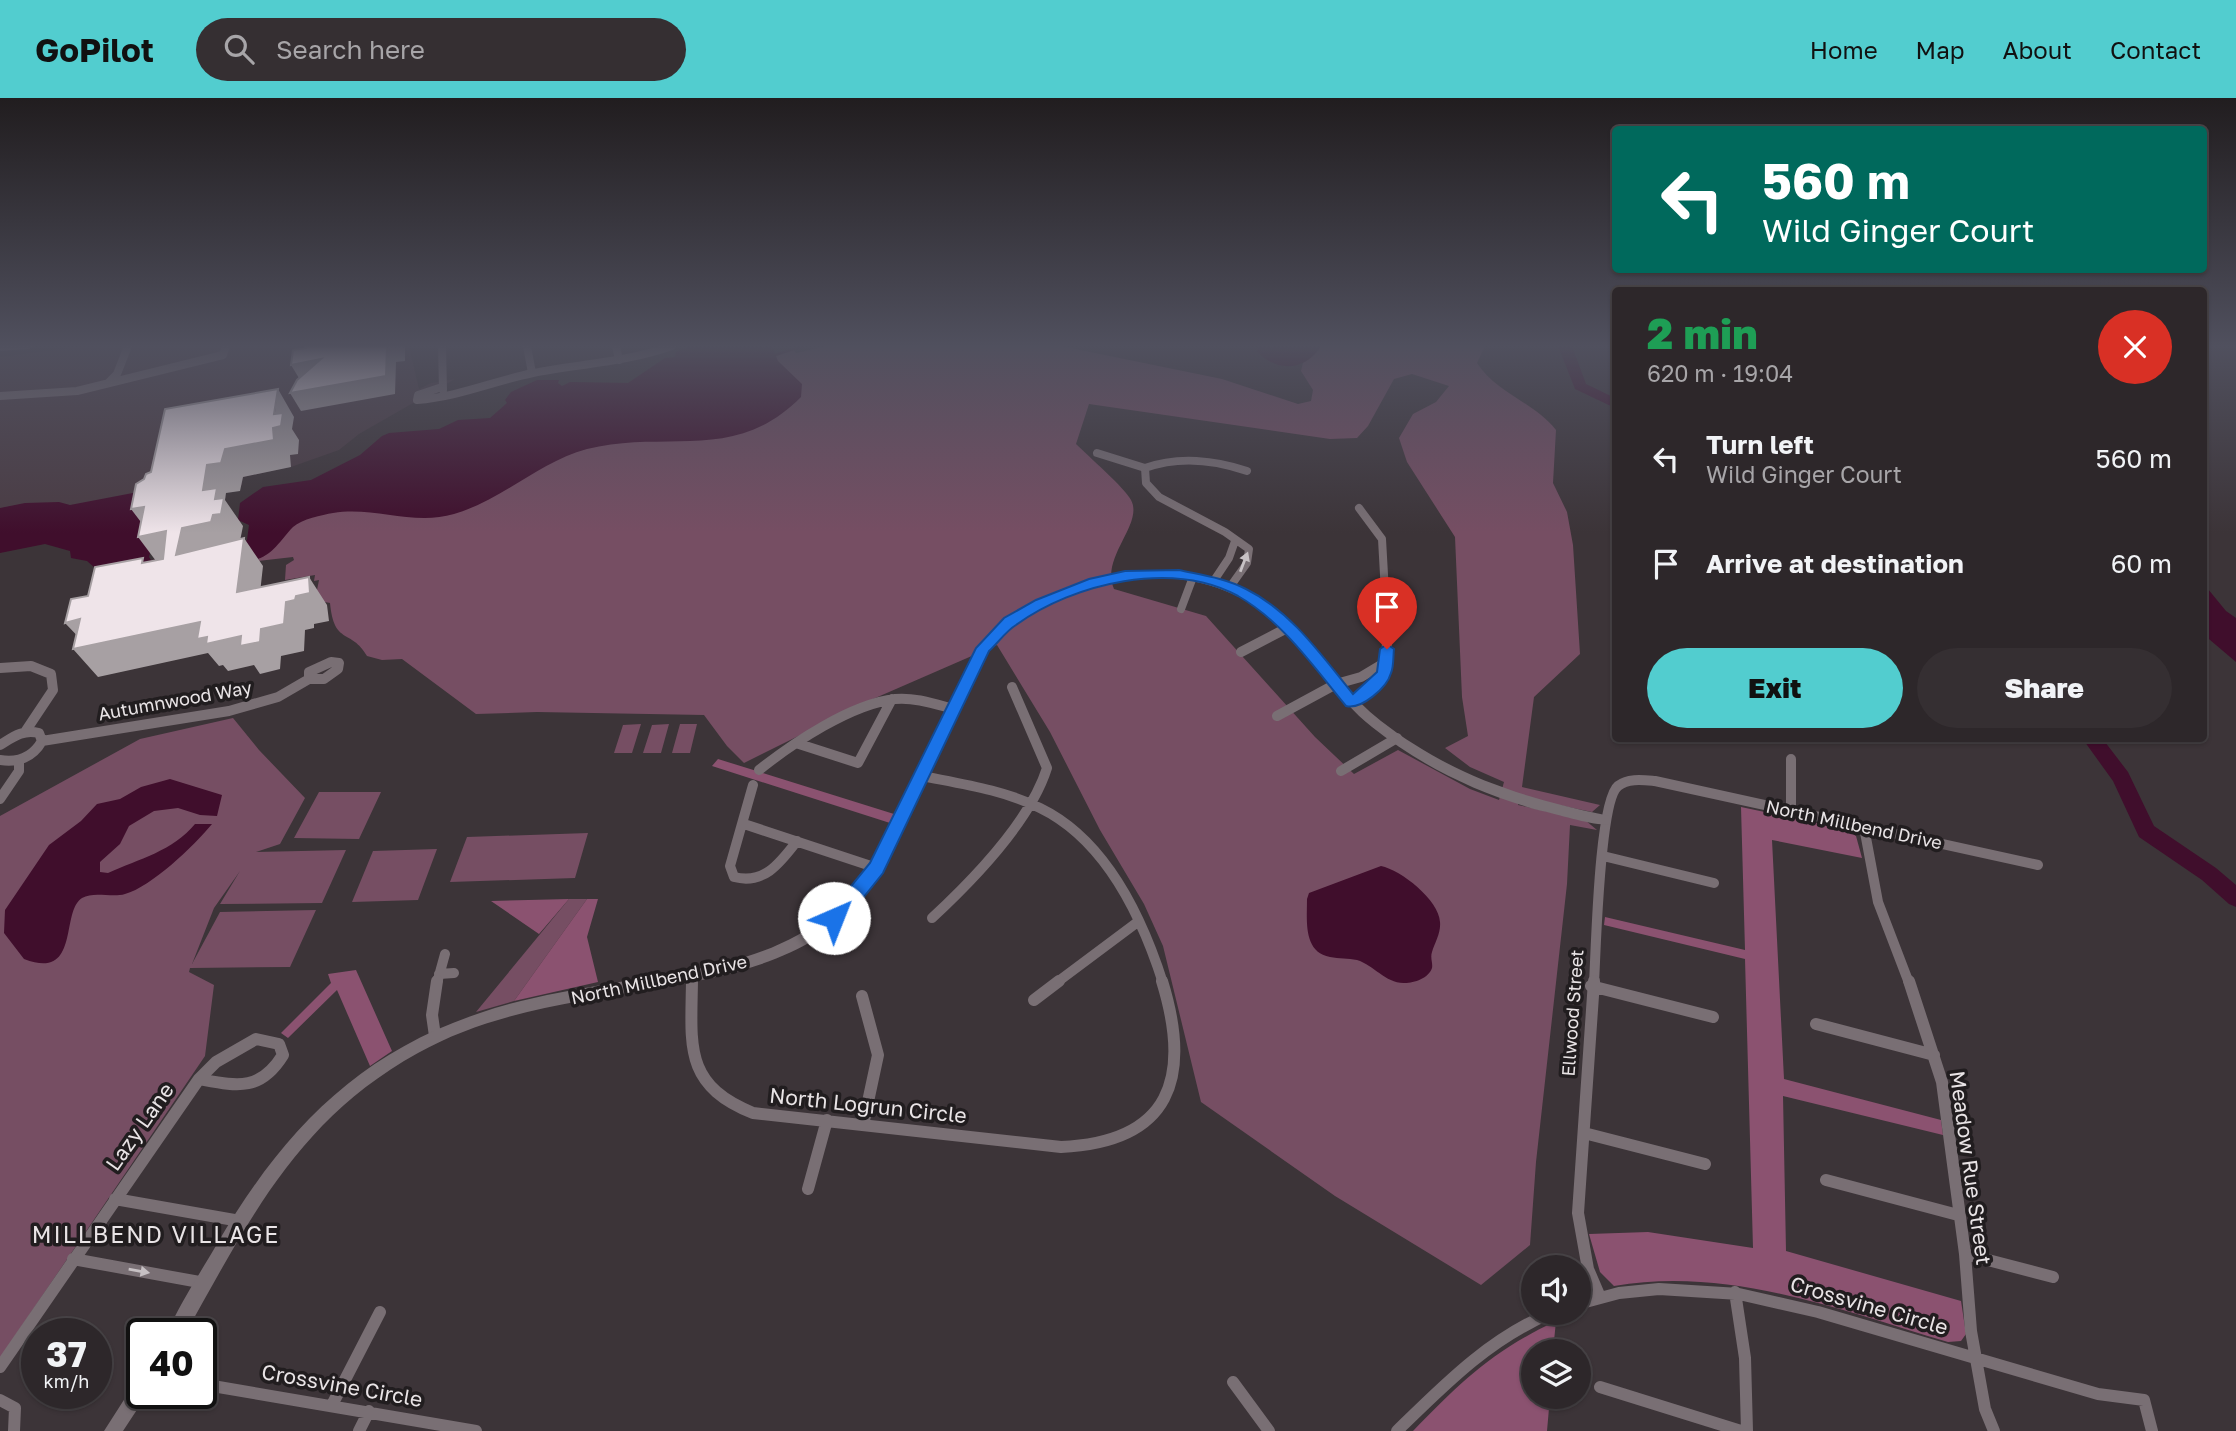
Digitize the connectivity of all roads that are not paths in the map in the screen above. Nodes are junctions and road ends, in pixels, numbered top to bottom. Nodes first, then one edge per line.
1 (1097, 453) dead end
2 (1145, 468) junction
3 (1247, 471) dead end
4 (1359, 508) dead end
5 (1235, 541) junction
6 (1193, 576) junction
7 (1213, 582) junction
8 (1230, 587) junction
9 (1181, 609) dead end
10 (1289, 627) junction
11 (1241, 652) dead end
12 (1386, 662) junction
13 (0, 668) edge
14 (309, 679) dead end
15 (1336, 684) junction
16 (1012, 687) dead end
17 (892, 699) junction
18 (1351, 702) junction
19 (954, 709) junction
20 (1277, 716) dead end
21 (25, 732) junction
22 (1397, 738) junction
23 (43, 741) junction
24 (799, 744) junction
25 (0, 745) edge
26 (1791, 759) dead end
27 (19, 760) junction
28 (1, 762) edge
29 (760, 770) dead end
30 (1342, 771) dead end
31 (922, 776) junction
32 (1669, 784) joint
33 (753, 785) dead end
34 (0, 799) edge
35 (1031, 803) junction
36 (1791, 811) junction
37 (1605, 820) junction
38 (744, 824) junction
39 (1864, 827) junction
40 (797, 841) junction
41 (1603, 856) junction
42 (2038, 864) dead end
43 (877, 868) junction
44 (1714, 883) dead end
45 (932, 918) dead end
46 (1139, 921) junction
47 (445, 954) dead end
48 (439, 974) junction
49 (454, 974) dead end
50 (692, 976) junction
51 (1591, 986) junction
52 (862, 996) dead end
53 (1034, 1000) dead end
54 (1713, 1017) dead end
55 (1816, 1024) dead end
56 (435, 1036) junction
57 (1934, 1055) junction
58 (199, 1079) junction
59 (827, 1120) junction
60 (863, 1125) junction
61 (1584, 1133) junction
62 (1704, 1164) dead end
63 (1826, 1180) dead end
64 (808, 1189) dead end
65 (116, 1199) junction
66 (1958, 1215) junction
67 (240, 1221) junction
68 (1965, 1254) junction
69 (73, 1259) junction
70 (2053, 1277) dead end
71 (205, 1283) junction
72 (1735, 1292) junction
73 (1600, 1297) junction
74 (1591, 1300) edge
75 (380, 1312) dead end
76 (184, 1318) edge
77 (1524, 1325) edge
78 (1975, 1357) junction
79 (0, 1367) edge
80 (1233, 1382) dead end
81 (217, 1387) edge
82 (1600, 1387) dead end
83 (0, 1401) edge
84 (332, 1405) junction
85 (128, 1409) edge
86 (369, 1412) junction
87 (14, 1431) edge
88 (113, 1431) edge
89 (359, 1431) edge
90 (476, 1431) edge
91 (1269, 1431) edge
92 (1397, 1431) edge
93 (1741, 1431) edge
94 (1747, 1431) edge
95 (1994, 1431) edge
96 (2152, 1431) edge

1 - 2 street
2 - 3 street
2 - 5 street
4 - 12 street
5 - 7 street
8 -> 5 street
6 - 7 street, North Millbend Drive
6 - 9 street
6 - 19 street, North Millbend Drive
7 - 8 street, North Millbend Drive
8 - 10 street, North Millbend Drive
10 - 11 street
10 - 15 street, North Millbend Drive
12 - 15 street
12 - 18 street
13 - 21 street
14 - 23 street, Autumnwood Way
15 - 18 street, North Millbend Drive
15 - 20 street
16 - 35 street
17 - 19 street
17 - 24 street
17 - 24 street
18 - 22 street, North Millbend Drive
19 - 31 street, North Millbend Drive
21 - 23 street
21 - 25 street
22 - 30 street
22 - 37 street, North Millbend Drive
23 - 27 street
24 - 29 street
26 - 36 street
27 - 28 street
27 - 34 street
31 - 35 street
31 - 43 street, North Millbend Drive
32 - 36 street, North Millbend Drive
32 - 37 street, Ellwood Street
33 - 38 street
35 - 45 street
35 - 46 street
36 - 39 street, North Millbend Drive
37 - 41 street, Ellwood Street
38 - 40 street
38 - 40 street
39 - 42 street, North Millbend Drive
39 - 57 street, Meadow Rue Street
40 - 43 street
41 - 44 street
41 - 51 street, Ellwood Street
43 - 50 street, North Millbend Drive
46 - 53 street
46 - 60 street, North Logrun Circle
47 - 48 street
48 - 49 street
48 - 56 street
50 - 56 street, North Millbend Drive
50 - 59 street, North Logrun Circle
51 - 54 street
51 - 61 street, Ellwood Street
52 - 60 street
55 - 57 street
56 - 67 street, North Millbend Drive
57 - 66 street, Meadow Rue Street
58 - 58 street, Lazy Lane
58 - 65 street, Lazy Lane
59 - 60 street, North Logrun Circle
59 - 64 street
61 - 62 street
61 - 73 street, Ellwood Street
63 - 66 street
65 - 67 street, Lazy Lane
65 - 69 street, Lazy Lane
66 - 68 street, Meadow Rue Street
67 - 71 street, North Millbend Drive
68 - 70 street
68 - 78 street, Meadow Rue Street
69 -> 71 street
69 - 79 street, Lazy Lane
71 - 76 street, North Millbend Drive
72 - 73 street, Crossvine Circle
72 - 78 street, Crossvine Circle
72 - 94 street
73 - 74 street, Crossvine Circle
75 - 84 street
77 - 92 street
78 - 95 street, Meadow Rue Street
78 - 96 street, Crossvine Circle
80 - 91 street
81 - 84 street, Crossvine Circle
82 - 93 street
83 - 87 street
84 - 86 street, Crossvine Circle
85 - 88 street
86 - 89 street
86 - 90 street, Crossvine Circle

